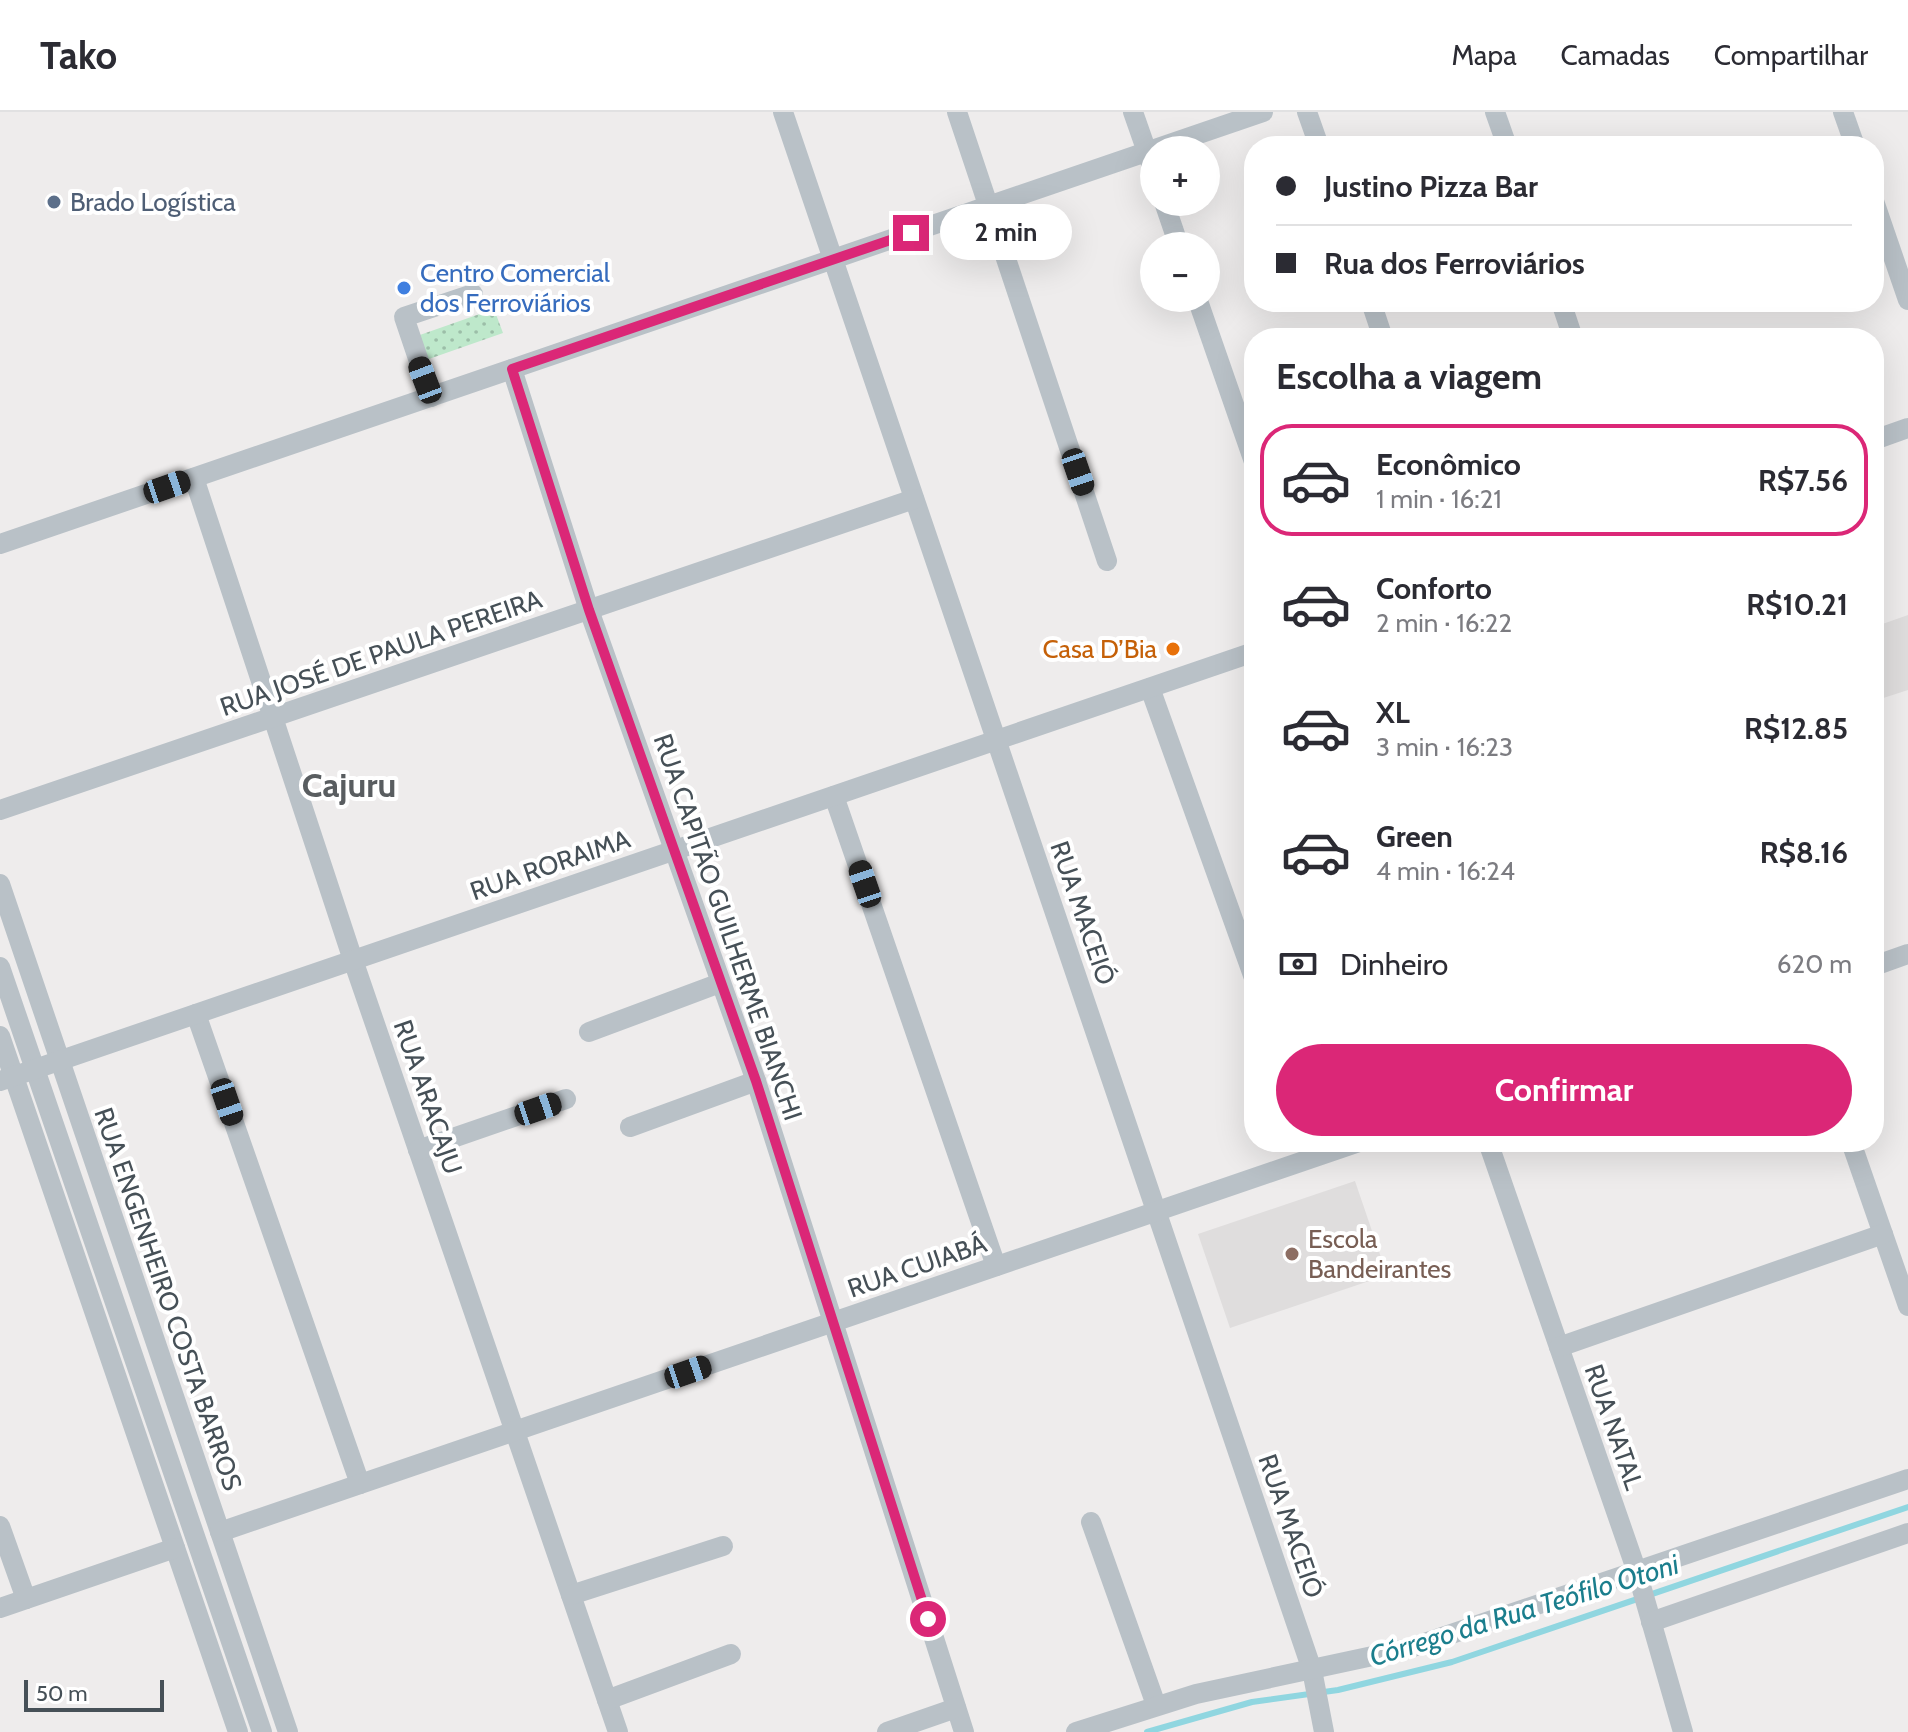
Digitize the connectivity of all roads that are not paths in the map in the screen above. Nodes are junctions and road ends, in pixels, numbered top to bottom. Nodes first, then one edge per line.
1 (783, 112) edge
2 (957, 112) edge
3 (1133, 112) edge
4 (1263, 112) edge
5 (1307, 112) edge
6 (1495, 112) edge
7 (1843, 112) edge
8 (1141, 136) edge
9 (1193, 136) edge
10 (1315, 136) edge
11 (1503, 136) edge
12 (1851, 136) edge
13 (1140, 154) edge
14 (989, 206) junction
15 (1884, 230) edge
16 (833, 259) junction
17 (473, 294) dead end
18 (1908, 300) edge
19 (1202, 312) edge
20 (512, 369) junction
21 (431, 397) junction
22 (1908, 428) edge
23 (1244, 433) edge
24 (1884, 436) edge
25 (194, 478) junction
26 (914, 499) junction
27 (0, 544) edge
28 (1107, 561) dead end
29 (589, 610) junction
30 (1244, 655) edge
31 (1150, 688) junction
32 (272, 718) junction
33 (997, 740) junction
34 (834, 796) junction
35 (0, 810) edge
36 (673, 851) junction
37 (0, 884) edge
38 (1244, 950) edge
39 (1908, 954) edge
40 (353, 960) junction
41 (1884, 962) edge
42 (0, 967) edge
43 (720, 983) junction
44 (196, 1014) junction
45 (589, 1032) dead end
46 (0, 1036) edge
47 (60, 1060) junction
48 (35, 1069) junction
49 (7, 1079) edge
50 (756, 1081) junction
51 (566, 1099) dead end
52 (630, 1127) dead end
53 (418, 1150) junction
54 (1330, 1152) edge
55 (1491, 1152) edge
56 (1854, 1152) edge
57 (1157, 1212) junction
58 (1883, 1234) junction
59 (996, 1266) junction
60 (1908, 1306) edge
61 (834, 1322) junction
62 (1559, 1347) junction
63 (513, 1432) junction
64 (1908, 1479) edge
65 (360, 1484) junction
66 (1091, 1522) dead end
67 (0, 1526) edge
68 (220, 1532) junction
69 (1908, 1533) edge
70 (723, 1546) dead end
71 (175, 1548) junction
72 (1637, 1572) junction
73 (571, 1595) junction
74 (26, 1599) junction
75 (0, 1608) edge
76 (1651, 1622) junction
77 (731, 1654) dead end
78 (1312, 1670) junction
79 (607, 1700) junction
80 (1156, 1705) junction
81 (956, 1708) junction
82 (238, 1732) edge
83 (262, 1732) edge
84 (288, 1732) edge
85 (618, 1732) edge
86 (887, 1732) edge
87 (964, 1732) edge
88 (1076, 1732) edge
89 (1324, 1732) edge
90 (1683, 1732) edge

1 - 16 street, RUA MACEIÓ
2 - 14 street
3 - 8 street
4 - 9 street
5 - 10 street
6 - 11 street
7 - 12 street
13 - 14 street
14 - 16 street
14 - 28 street
15 - 18 street
16 - 20 street
16 - 26 street, RUA MACEIÓ
17 - 21 street
19 - 23 street
20 - 21 street
20 - 29 street, RUA CAPITÃO GUILHERME BIANCHI
21 - 25 street
22 - 24 street
25 - 27 street
25 - 32 street, RUA ARACAJU
26 - 29 street, RUA JOSÉ DE PAULA PEREIRA
26 - 33 street, RUA MACEIÓ
29 - 32 street, RUA JOSÉ DE PAULA PEREIRA
29 - 36 street, RUA CAPITÃO GUILHERME BIANCHI
30 - 31 street, RUA RORAIMA
31 - 33 street, RUA RORAIMA
31 - 38 street
32 - 35 street, RUA JOSÉ DE PAULA PEREIRA
32 - 40 street, RUA ARACAJU
33 - 34 street, RUA RORAIMA
33 - 57 street, RUA MACEIÓ
34 - 36 street, RUA RORAIMA
34 - 59 street
36 - 40 street, RUA RORAIMA
36 - 43 street, RUA CAPITÃO GUILHERME BIANCHI
37 - 47 street, RUA ENGENHEIRO COSTA BARROS
39 - 41 street
40 - 44 street, RUA RORAIMA
40 - 53 street, RUA ARACAJU
42 - 48 street
43 - 45 street
43 - 50 street, RUA CAPITÃO GUILHERME BIANCHI
44 - 47 street, RUA RORAIMA
44 - 65 street
46 - 49 street
47 - 48 street, RUA RORAIMA
47 - 68 street, RUA ENGENHEIRO COSTA BARROS
48 - 49 street, RUA RORAIMA
48 - 83 street
49 - 71 street
50 - 52 street
50 - 61 street, RUA CAPITÃO GUILHERME BIANCHI
51 - 53 street
53 - 63 street, RUA ARACAJU
54 - 57 street, RUA CUIABÁ
55 - 62 street, RUA NATAL
56 - 58 street
57 - 59 street, RUA CUIABÁ
57 - 78 street, RUA MACEIÓ
58 - 60 street
58 - 62 street
59 - 61 street, RUA CUIABÁ
61 - 63 street, RUA CUIABÁ
61 - 81 street, RUA CAPITÃO GUILHERME BIANCHI
62 - 72 street, RUA NATAL
63 - 65 street, RUA CUIABÁ
63 - 73 street, RUA ARACAJU
64 - 72 street
65 - 68 street, RUA CUIABÁ
66 - 80 street
67 - 74 street
68 - 84 street, RUA ENGENHEIRO COSTA BARROS
69 - 76 street
70 - 73 street
71 - 74 street
71 - 82 street
72 - 76 street, RUA NATAL
72 - 78 street
73 - 79 street, RUA ARACAJU
74 - 75 street
76 - 90 street, RUA NATAL
77 - 79 street
78 - 80 street
78 - 89 street, RUA MACEIÓ
79 - 85 street, RUA ARACAJU
80 - 88 street
81 - 86 street
81 - 87 street, RUA CAPITÃO GUILHERME BIANCHI

